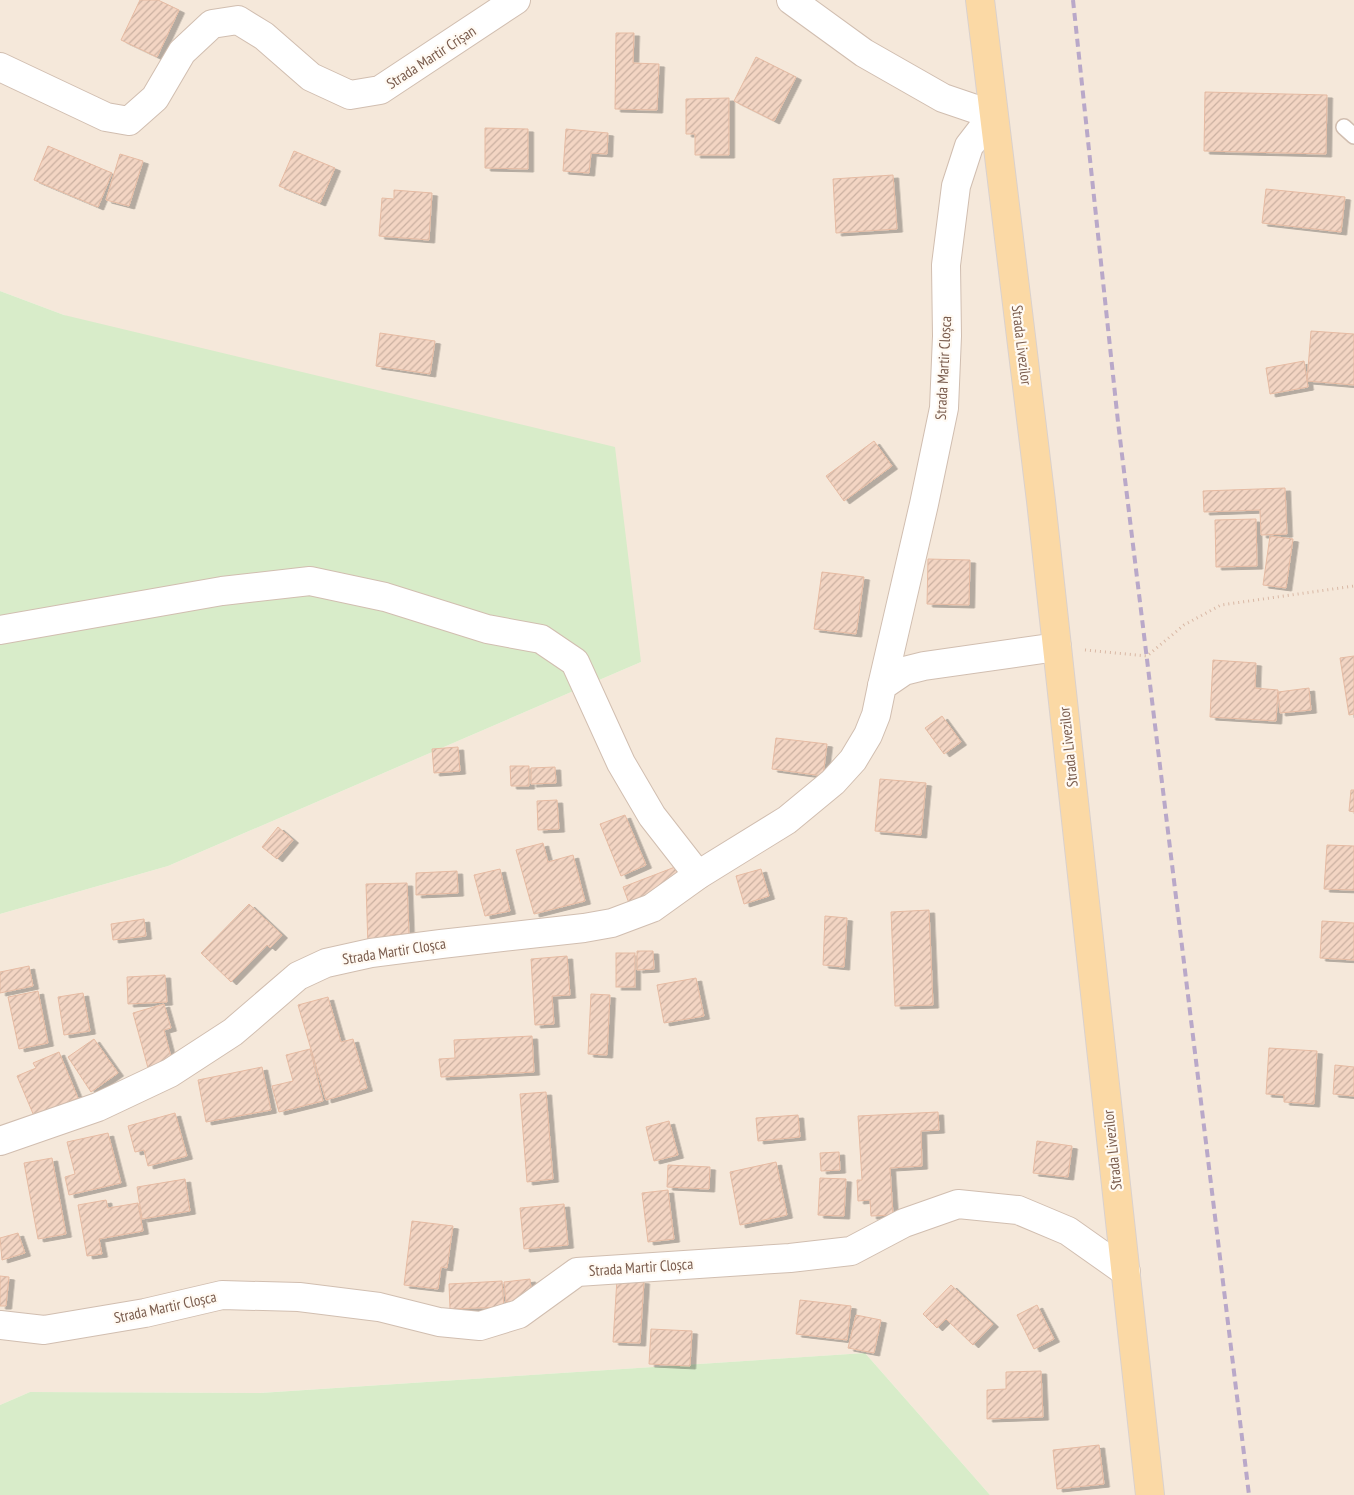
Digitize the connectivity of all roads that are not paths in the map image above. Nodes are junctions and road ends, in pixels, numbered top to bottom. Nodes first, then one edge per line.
1 (516, 0) edge
2 (791, 0) edge
3 (980, 0) edge
4 (0, 67) edge
5 (993, 115) junction
6 (0, 630) edge
7 (1057, 647) junction
8 (882, 686) junction
9 (698, 875) junction
10 (0, 1141) edge
11 (1126, 1272) junction
12 (0, 1325) edge
13 (1150, 1495) edge

1 - 4 street, Strada Martir Crișan
2 - 5 street
3 - 5 main road, Strada Livezilor
5 - 7 main road, Strada Livezilor
5 - 8 street, Strada Martir Cloșca
6 - 9 street
7 - 8 street
7 - 11 main road, Strada Livezilor
8 - 9 street, Strada Martir Cloșca
9 - 10 street, Strada Martir Cloșca
11 - 12 street, Strada Martir Cloșca
11 - 13 main road, Strada Livezilor

